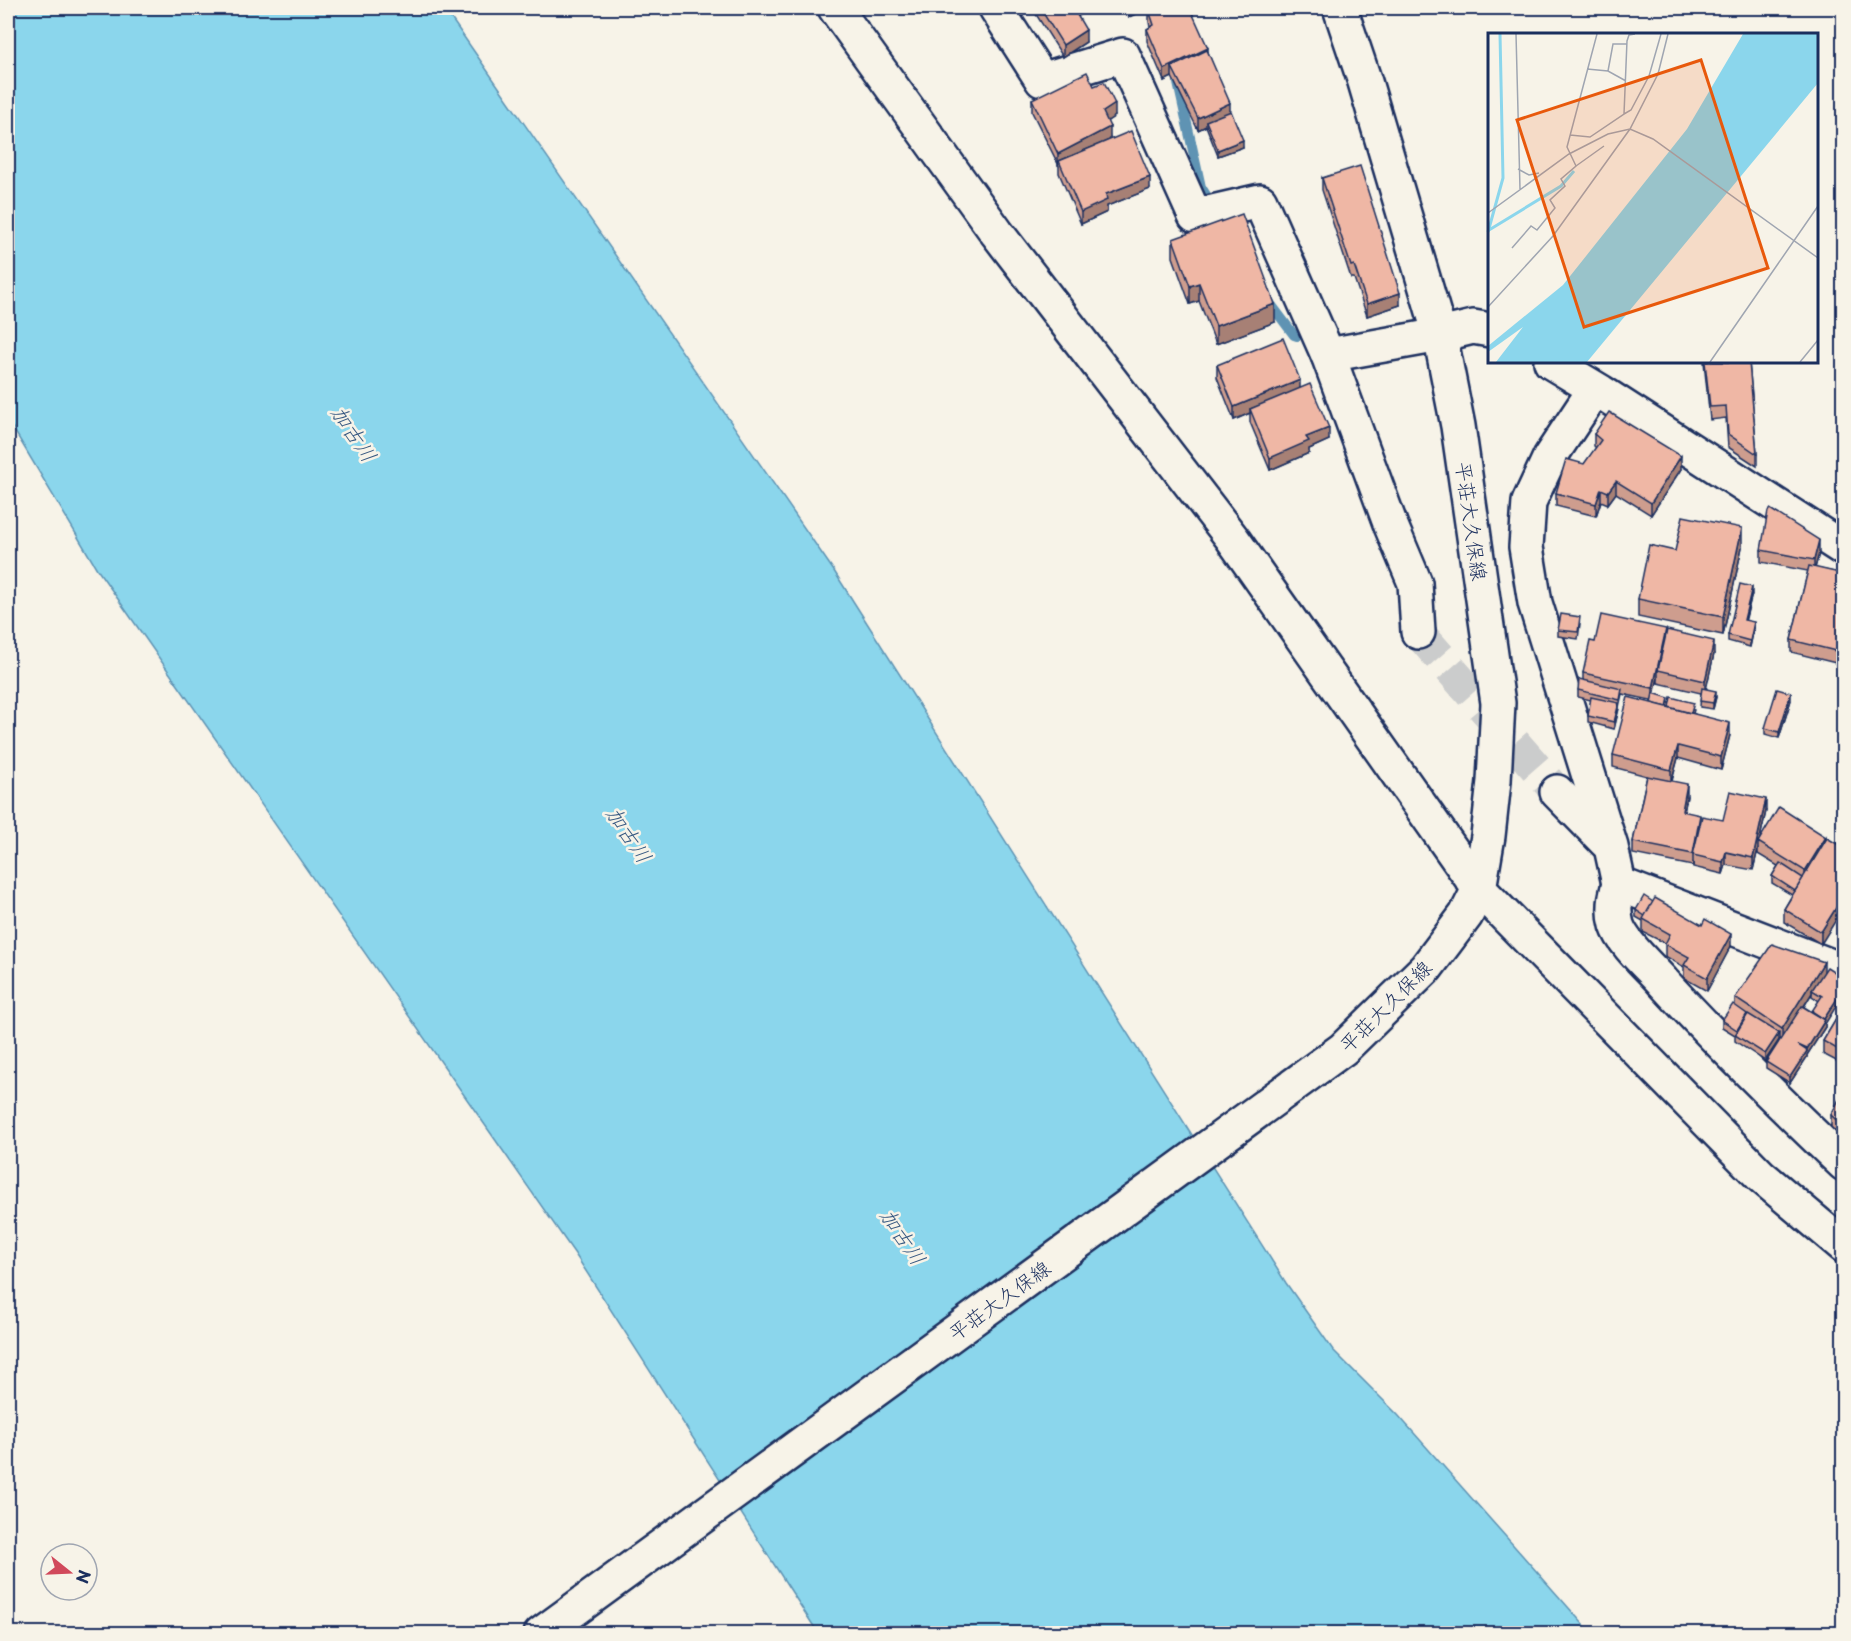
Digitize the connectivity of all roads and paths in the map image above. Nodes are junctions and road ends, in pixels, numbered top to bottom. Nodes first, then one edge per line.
1 (835, 8) edge
2 (996, 8) edge
3 (1340, 8) edge
4 (1364, 8) edge
5 (1365, 82) junction
6 (1488, 330) edge
7 (1440, 335) junction
8 (1328, 355) junction
9 (1553, 363) edge
10 (1595, 388) junction
11 (1844, 549) edge
12 (1418, 632) tunnel mouth
13 (1557, 792) tunnel mouth
14 (1611, 847) junction
15 (1619, 884) junction
16 (1472, 902) junction
17 (1844, 971) edge
18 (1844, 1164) edge
19 (1844, 1246) edge
20 (541, 1634) edge

1 - 16 street
2 - 8 street
3 - 5 street, 平荘大久保線
4 - 5 street
5 - 7 street, 平荘大久保線
6 - 7 street
7 - 8 street
7 - 16 street, 平荘大久保線
8 - 12 street
9 - 10 street
10 - 11 street
10 - 14 street
13 - 14 street
14 - 15 street
15 - 17 street
15 - 18 street
16 - 19 street
16 - 20 street, 平荘大久保線

